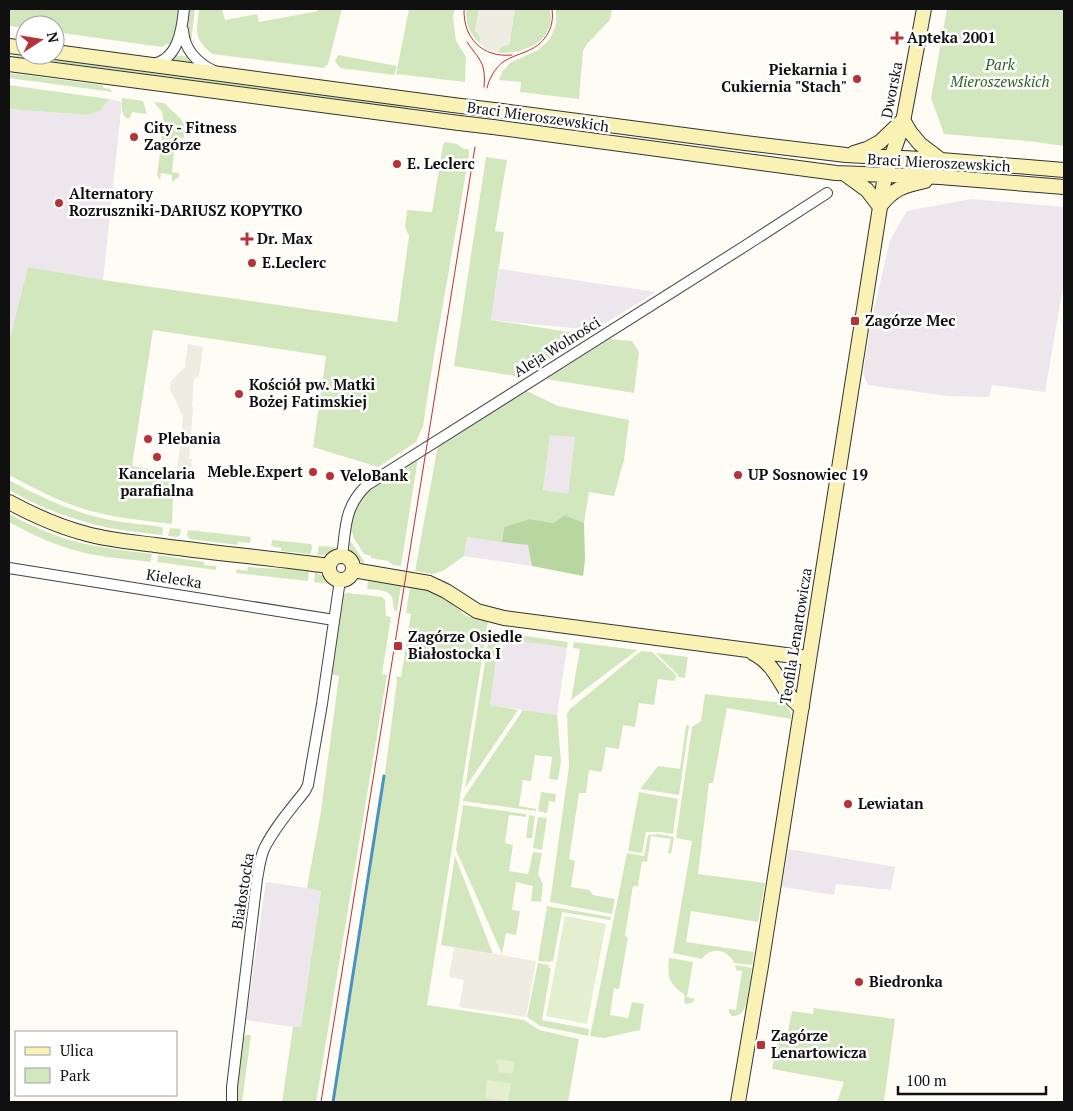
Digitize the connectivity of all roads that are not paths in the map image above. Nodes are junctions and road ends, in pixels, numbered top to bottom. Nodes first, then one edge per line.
1 (184, 9) edge
2 (924, 9) edge
3 (182, 26) junction
4 (65, 53) edge
5 (9, 64) edge
6 (147, 64) junction
7 (219, 74) junction
8 (436, 102) junction
9 (433, 119) junction
10 (903, 120) junction
11 (846, 155) junction
12 (892, 157) junction
13 (941, 160) junction
14 (1064, 170) edge
15 (845, 174) junction
16 (885, 175) junction
17 (940, 178) junction
18 (1064, 187) edge
19 (827, 192) dead end
20 (880, 207) junction
21 (9, 502) edge
22 (342, 556) junction
23 (330, 566) junction
24 (9, 568) edge
25 (353, 570) junction
26 (340, 580) junction
27 (334, 620) junction
28 (742, 649) junction
29 (809, 658) junction
30 (802, 707) junction
31 (232, 1102) edge
32 (738, 1102) edge

1 - 3 street
2 - 10 street, Dworska
3 - 6 street
3 - 7 street
4 - 6 street, Braci Mieroszewskich
5 - 9 street, Braci Mieroszewskich
6 - 7 street, Braci Mieroszewskich
7 - 8 street, Braci Mieroszewskich
8 - 9 street
8 - 11 street, Braci Mieroszewskich, bridge
9 - 15 street, Braci Mieroszewskich, bridge
10 - 11 street
10 - 12 street, Dworska
10 - 13 street
11 - 12 street, Braci Mieroszewskich
12 - 13 street, Braci Mieroszewskich
12 - 16 street, Dworska
13 - 14 street, Braci Mieroszewskich
15 - 16 street, Braci Mieroszewskich
15 - 20 street
16 - 17 street, Braci Mieroszewskich
16 - 20 street, Teofila Lenartowicza
17 - 18 street, Braci Mieroszewskich
17 - 20 street
19 - 22 street, Aleja Wolności
20 - 29 street, Teofila Lenartowicza
21 - 23 street
22 - 23 street
22 - 25 street
23 - 26 street
24 - 27 street, Kielecka
25 - 26 street
25 - 28 street
26 - 27 street, Białostocka
27 - 31 street, Białostocka
28 - 29 street
28 - 30 street
29 - 30 street, Teofila Lenartowicza
30 - 32 street, Teofila Lenartowicza

